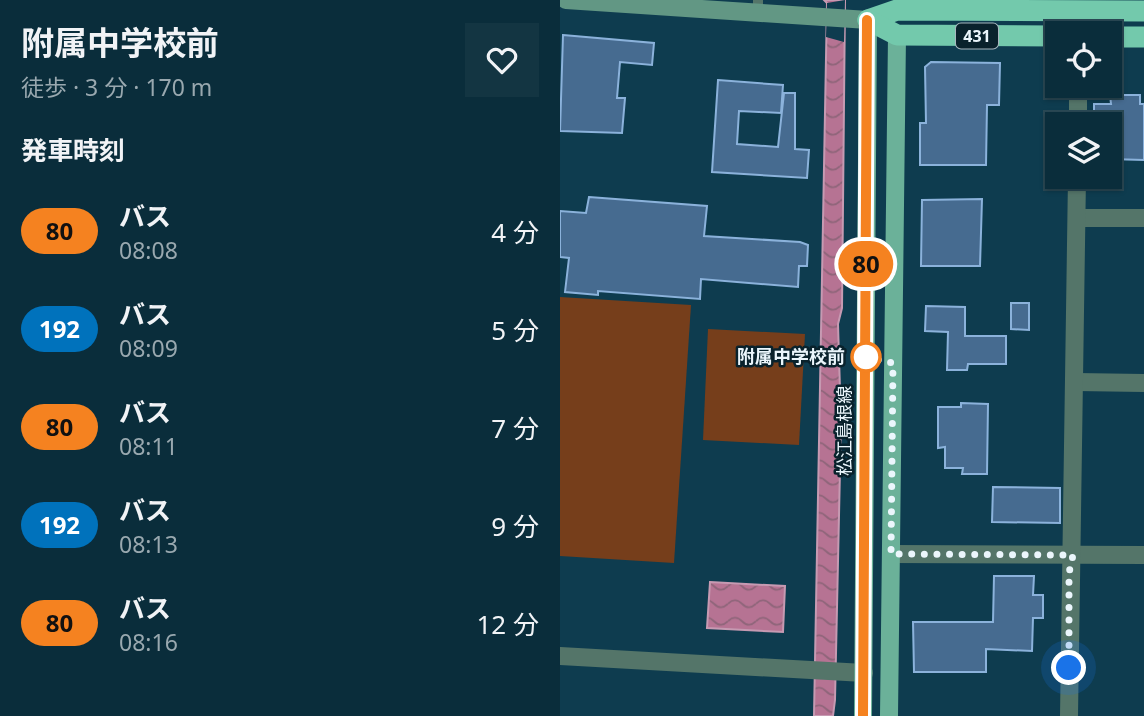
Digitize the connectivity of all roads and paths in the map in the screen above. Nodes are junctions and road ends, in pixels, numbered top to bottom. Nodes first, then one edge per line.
1 (577, 0) edge
2 (897, 5) edge
3 (1080, 5) edge
4 (758, 7) edge
5 (868, 10) edge
6 (1040, 10) junction
7 (1144, 11) edge
8 (1067, 21) edge
9 (897, 35) junction
10 (1045, 36) edge
11 (1122, 37) edge
12 (1144, 37) edge
13 (1077, 189) edge
14 (1077, 218) junction
15 (1144, 218) edge
16 (1076, 382) junction
17 (1144, 383) edge
18 (891, 554) junction
19 (1073, 555) junction
20 (1144, 555) edge
21 (560, 656) edge
22 (864, 673) junction
23 (863, 716) edge
24 (889, 716) edge
25 (1069, 716) edge

1 - 4 street
2 - 5 highway, 431
2 - 6 highway, 431
2 - 9 highway
3 - 6 highway, 431
3 - 7 highway, 431
4 - 5 street
5 - 9 highway, 431
5 - 22 main road, 松江島根線
6 - 8 street
9 - 10 highway, 431
9 - 18 main road
11 - 12 highway
13 - 14 street
14 - 15 street
14 - 16 street
16 - 17 street
16 - 19 street
18 - 19 street
18 - 24 main road
19 - 20 street
19 - 25 street
21 - 22 street
22 - 23 main road, 松江島根線

